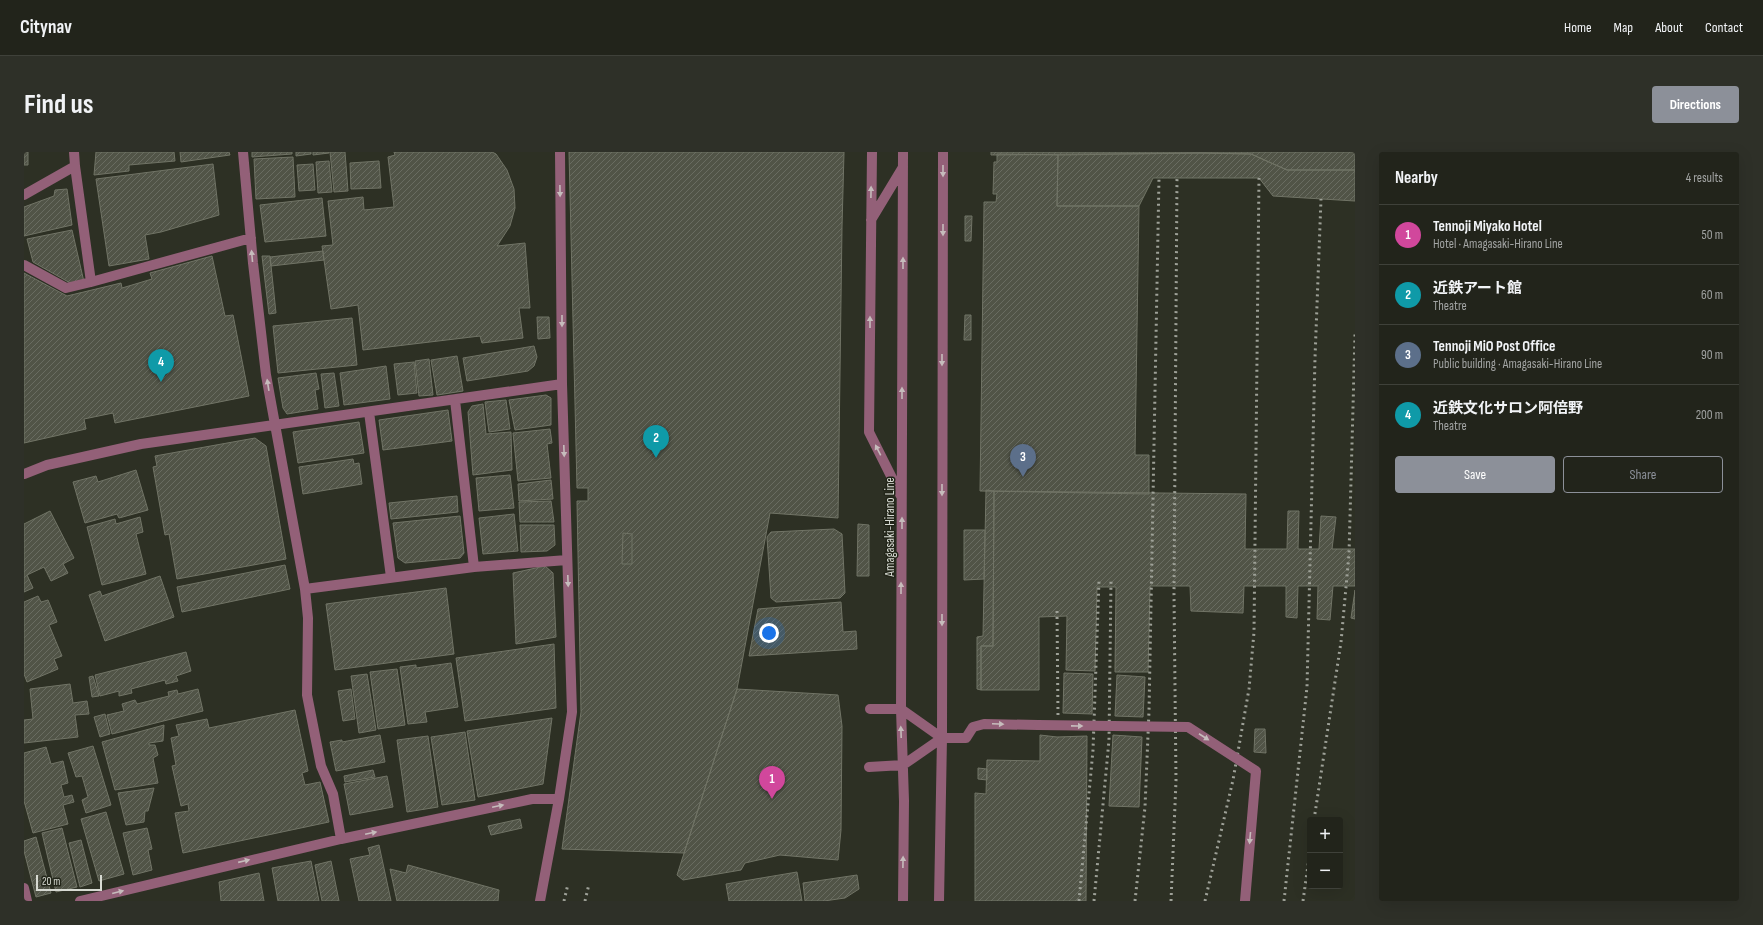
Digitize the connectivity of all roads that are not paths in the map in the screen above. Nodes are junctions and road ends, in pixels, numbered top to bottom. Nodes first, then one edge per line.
1 (74, 152) edge
2 (243, 152) edge
3 (560, 152) edge
4 (872, 152) edge
5 (903, 152) edge
6 (943, 152) edge
7 (74, 166) junction
8 (903, 166) junction
9 (24, 195) edge
10 (870, 222) junction
11 (251, 238) junction
12 (24, 265) edge
13 (91, 282) junction
14 (562, 384) junction
15 (455, 400) junction
16 (369, 412) junction
17 (274, 424) junction
18 (24, 474) edge
19 (902, 498) junction
20 (567, 560) junction
21 (474, 567) junction
22 (391, 577) junction
23 (304, 590) junction
24 (870, 709) dead end
25 (901, 709) junction
26 (942, 738) junction
27 (903, 765) junction
28 (869, 767) dead end
29 (559, 799) junction
30 (342, 839) junction
31 (24, 888) edge
32 (27, 901) edge
33 (80, 901) edge
34 (540, 901) edge
35 (903, 901) edge
36 (939, 901) edge
37 (1245, 901) edge

1 - 7 street
2 - 11 street
3 -> 14 street
10 -> 4 street
5 - 8 street, Amagasaki-Hirano Line
6 -> 26 street
7 - 9 street
7 - 13 street
8 - 10 street
19 -> 8 street, Amagasaki-Hirano Line
19 -> 10 street
11 - 13 street
17 -> 11 street
12 - 13 street
14 - 15 street
14 -> 20 street
15 - 16 street
15 - 21 street
16 - 17 street
16 - 22 street
17 - 18 street
17 - 23 street
25 -> 19 street, Amagasaki-Hirano Line
20 - 21 street
20 -> 29 street
21 - 22 street
22 - 23 street
23 - 30 street
24 - 25 street
25 - 26 street
27 -> 25 street, Amagasaki-Hirano Line
26 - 27 street
26 - 36 street
26 -> 37 street, bridge
27 - 28 street
35 -> 27 street, Amagasaki-Hirano Line
30 -> 29 street
29 - 34 street
33 -> 30 street
31 - 32 street

